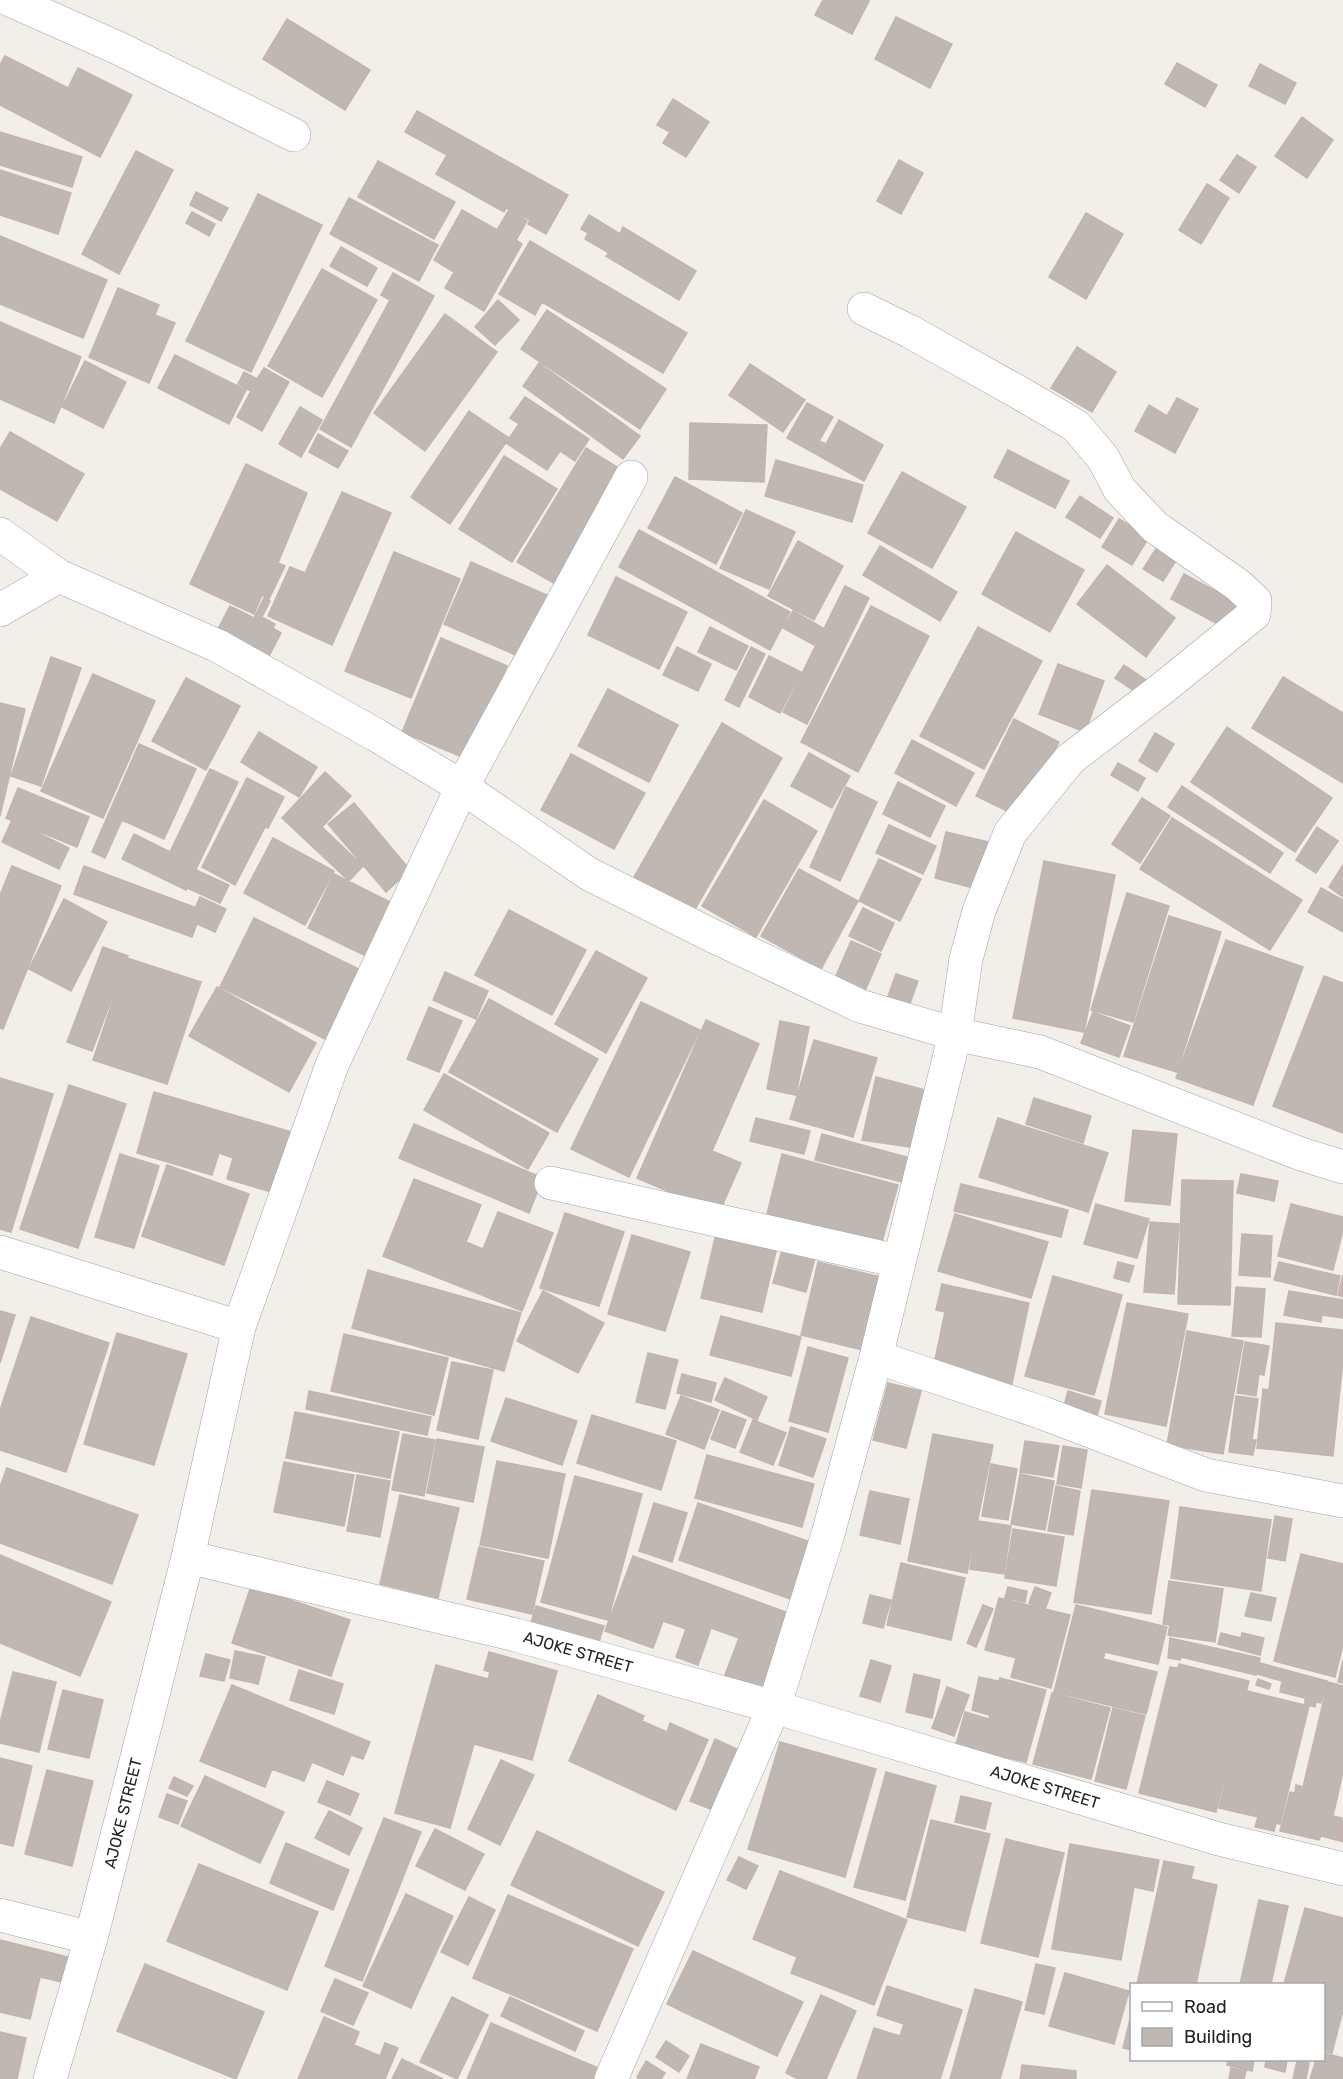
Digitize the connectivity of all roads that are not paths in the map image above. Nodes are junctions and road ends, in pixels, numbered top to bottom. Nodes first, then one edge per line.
1 (10, 0) edge
2 (294, 135) dead end
3 (864, 309) dead end
4 (632, 477) dead end
5 (0, 534) edge
6 (59, 576) junction
7 (0, 610) edge
8 (462, 786) junction
9 (955, 1034) junction
10 (1343, 1167) edge
11 (551, 1183) dead end
12 (0, 1252) edge
13 (898, 1261) junction
14 (239, 1328) junction
15 (876, 1357) junction
16 (1343, 1501) edge
17 (188, 1557) junction
18 (774, 1707) junction
19 (1343, 1869) edge
20 (0, 1916) edge
21 (91, 1938) junction
22 (58, 2076) edge
23 (611, 2079) edge

1 - 2 street
3 - 9 street
4 - 8 street
5 - 6 street
6 - 7 street
6 - 8 street
8 - 9 street
8 - 14 street
9 - 10 street
9 - 13 street
11 - 13 street
12 - 14 street
13 - 15 street
14 - 17 street
15 - 16 street
15 - 18 street
17 - 18 street, AJOKE STREET
17 - 21 street, AJOKE STREET
18 - 19 street, AJOKE STREET
18 - 23 street
20 - 21 street
21 - 22 street, AJOKE STREET

